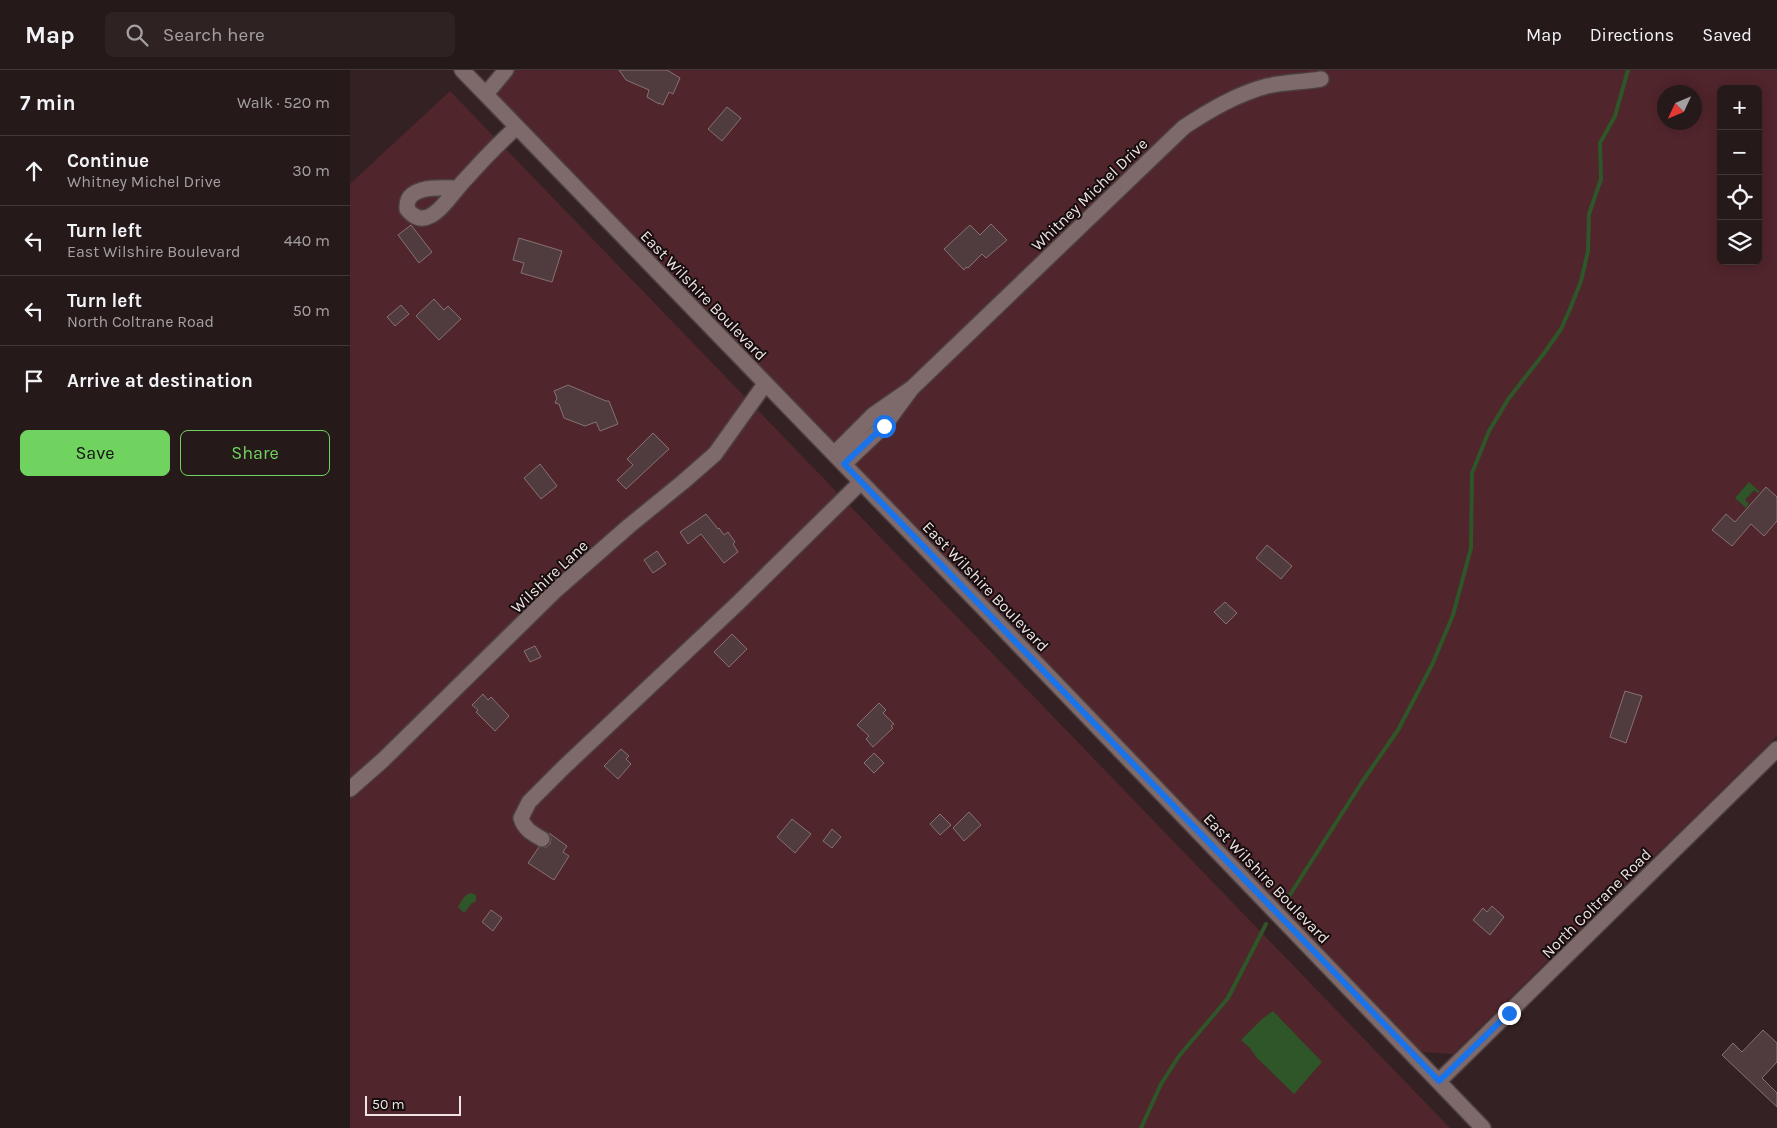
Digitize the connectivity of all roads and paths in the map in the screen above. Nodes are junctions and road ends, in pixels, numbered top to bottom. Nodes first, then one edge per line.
1 (462, 70) edge
2 (493, 70) edge
3 (506, 70) edge
4 (1321, 79) dead end
5 (481, 90) junction
6 (516, 127) junction
7 (458, 188) dead end
8 (765, 384) junction
9 (839, 459) junction
10 (861, 482) junction
11 (1777, 749) edge
12 (350, 789) edge
13 (542, 839) dead end
14 (1439, 1081) junction
15 (1484, 1128) edge

1 - 5 street, East Wilshire Boulevard
2 - 5 street
3 - 5 street
4 - 9 street, Whitney Michel Drive
5 - 6 street, East Wilshire Boulevard
6 - 7 street
6 - 8 street, East Wilshire Boulevard
8 - 9 street, East Wilshire Boulevard
8 - 12 street, Wilshire Lane
9 - 10 street, East Wilshire Boulevard
10 - 13 street
10 - 14 street, East Wilshire Boulevard
11 - 14 street, North Coltrane Road
14 - 15 street, East Wilshire Boulevard

